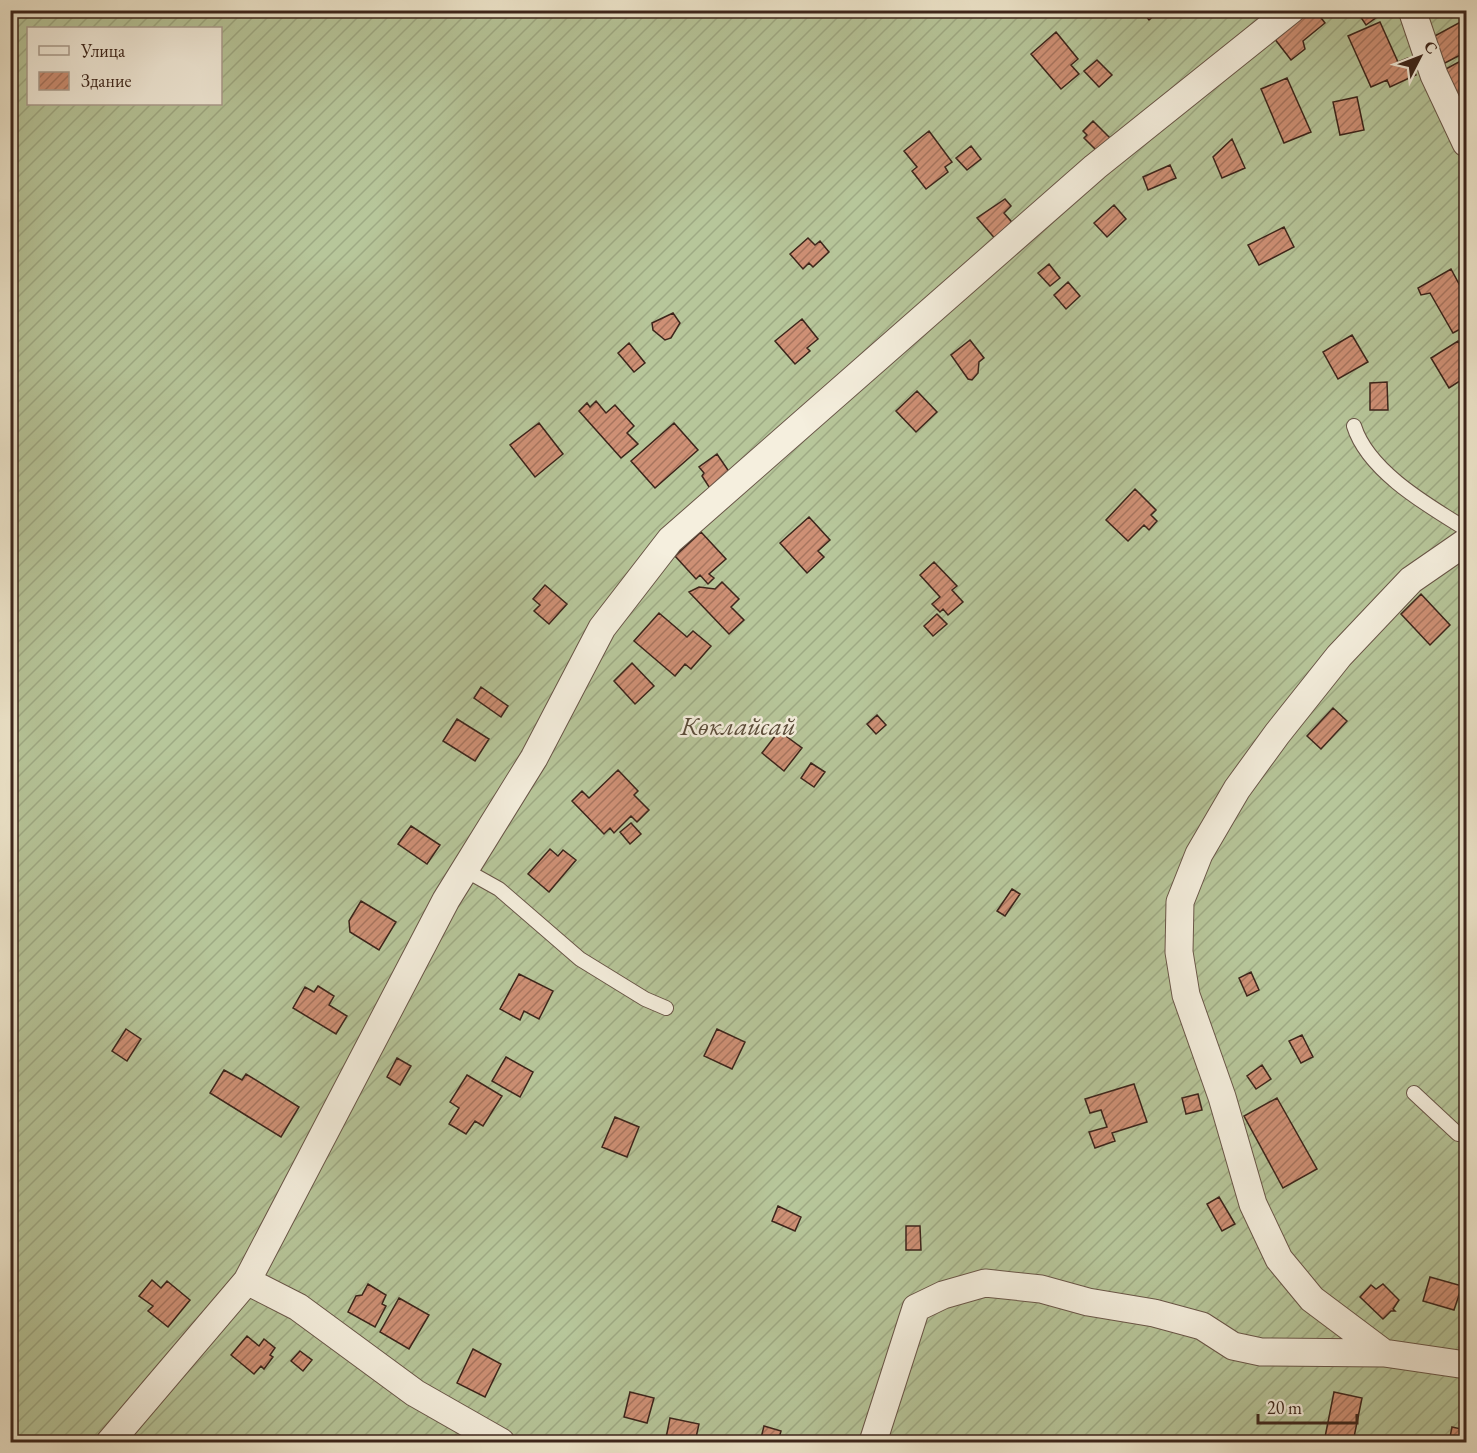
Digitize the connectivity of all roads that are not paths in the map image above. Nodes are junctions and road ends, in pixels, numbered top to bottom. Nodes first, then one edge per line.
1 (1292, 10) edge
2 (1412, 10) edge
3 (1467, 143) edge
4 (1354, 426) dead end
5 (1467, 529) edge
6 (1467, 542) edge
7 (465, 870) junction
8 (666, 1008) dead end
9 (1414, 1093) dead end
10 (1467, 1133) edge
11 (247, 1281) junction
12 (1384, 1353) junction
13 (1467, 1365) edge
14 (110, 1443) edge
15 (501, 1443) edge
16 (873, 1443) edge

1 - 7 street
2 - 3 street
4 - 5 lane
6 - 12 street
7 - 8 lane
7 - 11 street
9 - 10 lane
11 - 14 street
11 - 15 street
12 - 13 street
12 - 16 street

